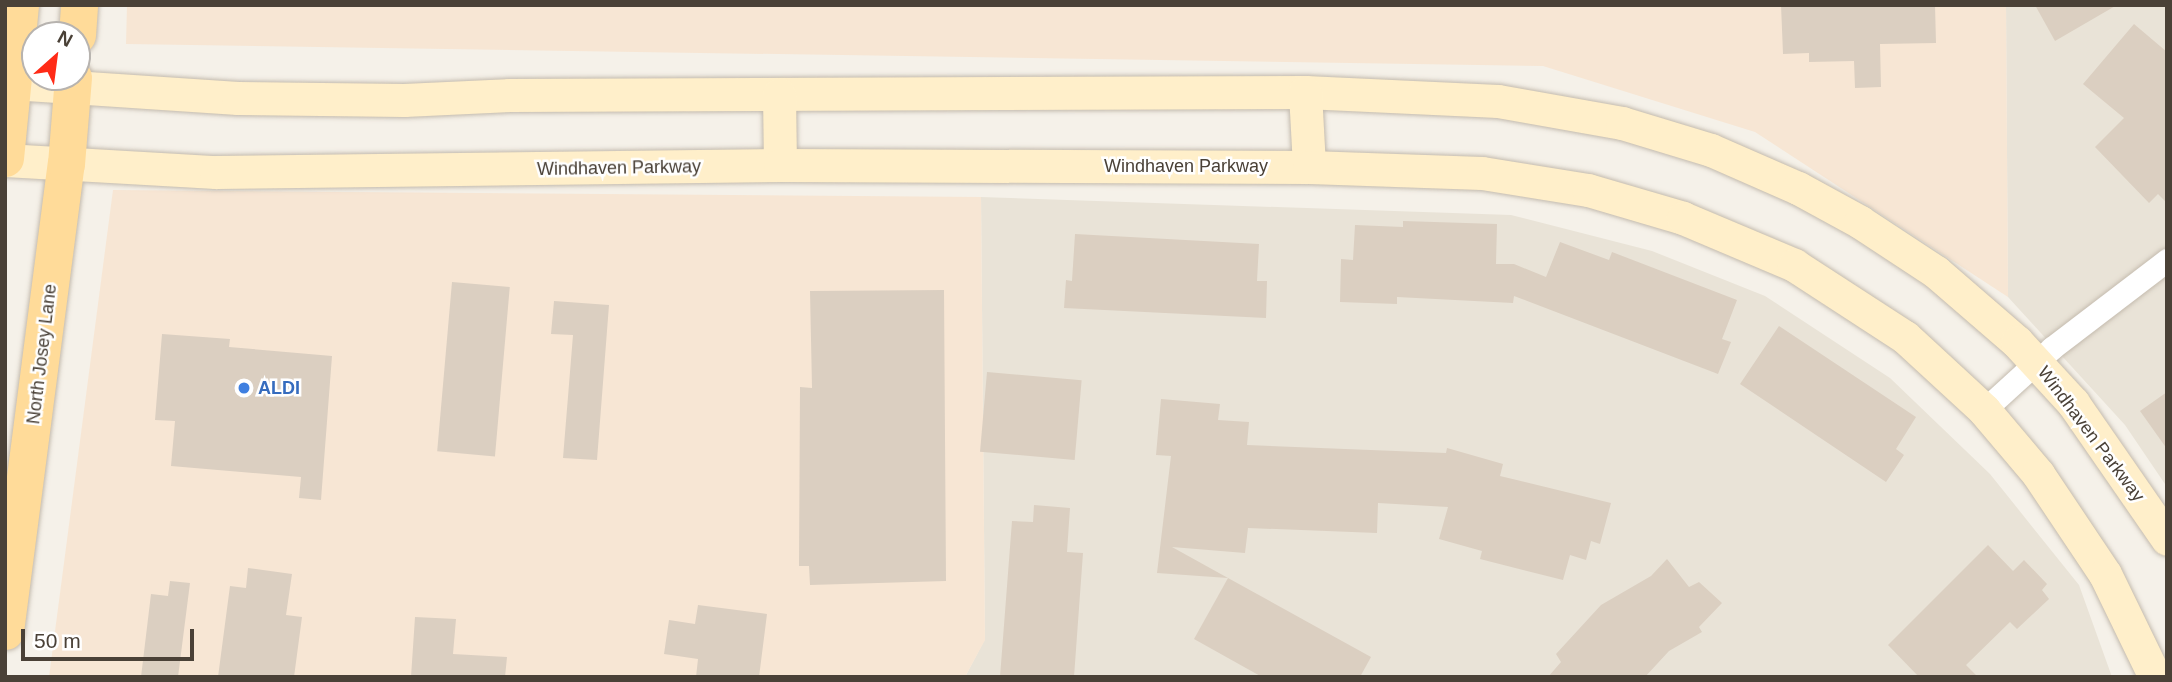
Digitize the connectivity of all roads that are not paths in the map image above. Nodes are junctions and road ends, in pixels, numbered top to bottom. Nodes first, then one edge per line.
1 (20, 5) edge
2 (12, 83) junction
3 (21, 83) edge
4 (91, 84) edge
5 (72, 91) edge
6 (1305, 92) junction
7 (779, 94) junction
8 (5, 159) edge
9 (66, 164) junction
10 (780, 165) junction
11 (1309, 167) junction
12 (2167, 260) edge
13 (2036, 361) junction
14 (1984, 410) junction
15 (2167, 539) edge
16 (5, 631) edge
17 (2155, 677) edge

1 - 2 main road
2 - 3 main road, Windhaven Parkway
2 - 8 main road
4 - 7 main road, Windhaven Parkway
5 - 9 main road, North Josey Lane
6 - 7 main road, Windhaven Parkway
6 - 11 main road
6 - 13 main road, Windhaven Parkway
7 - 10 main road
8 - 9 main road, Windhaven Parkway
9 - 10 main road, Windhaven Parkway
9 - 16 main road, North Josey Lane
10 - 11 main road, Windhaven Parkway
11 - 14 main road, Windhaven Parkway
12 - 13 street
13 - 14 street
13 - 15 main road, Windhaven Parkway
14 - 17 main road, Windhaven Parkway

